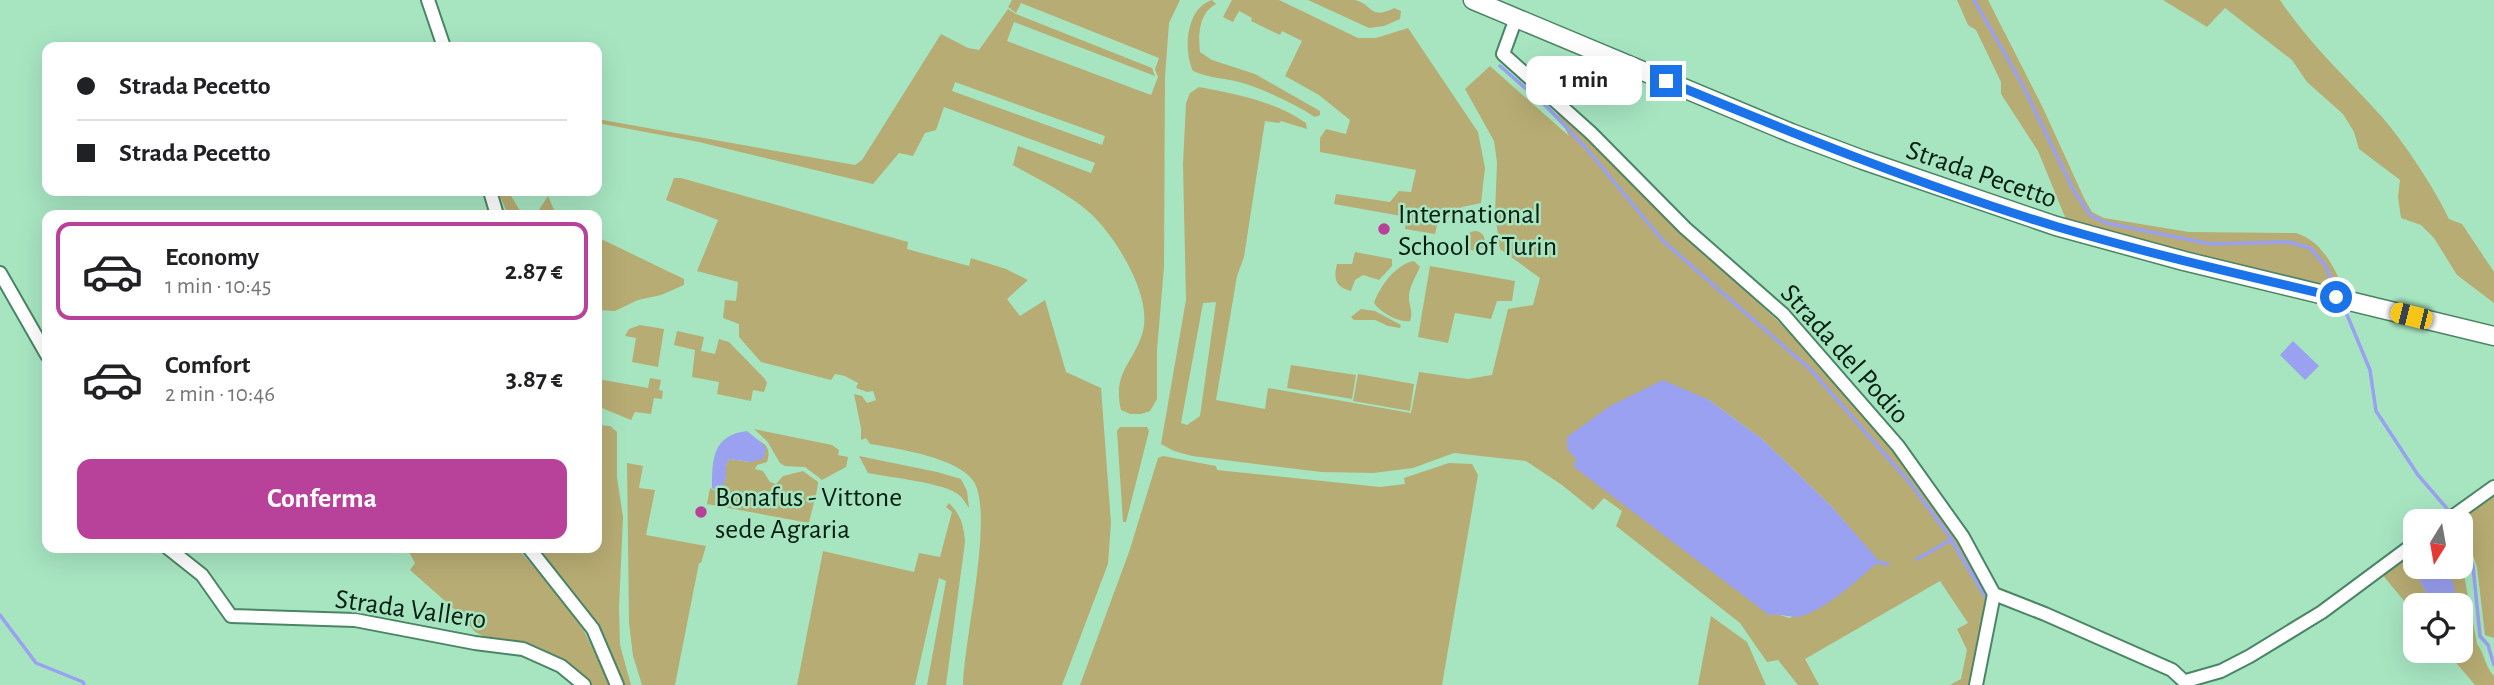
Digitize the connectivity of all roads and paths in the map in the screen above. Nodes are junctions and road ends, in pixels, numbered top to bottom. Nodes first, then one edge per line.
1 (428, 0) edge
2 (1473, 0) edge
3 (1516, 19) junction
4 (441, 42) edge
5 (0, 274) edge
6 (2494, 336) edge
7 (42, 346) edge
8 (2494, 487) edge
9 (2463, 509) edge
10 (2403, 552) edge
11 (173, 553) edge
12 (533, 553) edge
13 (1994, 594) junction
14 (2187, 683) edge
15 (584, 685) edge
16 (617, 685) edge
17 (1976, 685) edge

1 - 4 street
2 - 3 main road, Strada Pecetto
3 - 6 main road, Strada Pecetto
3 - 13 street, Strada del Podio
5 - 7 street
8 - 9 street
10 - 14 street
11 - 15 street, Strada Vallero
12 - 16 street
13 - 14 street
13 - 17 street

